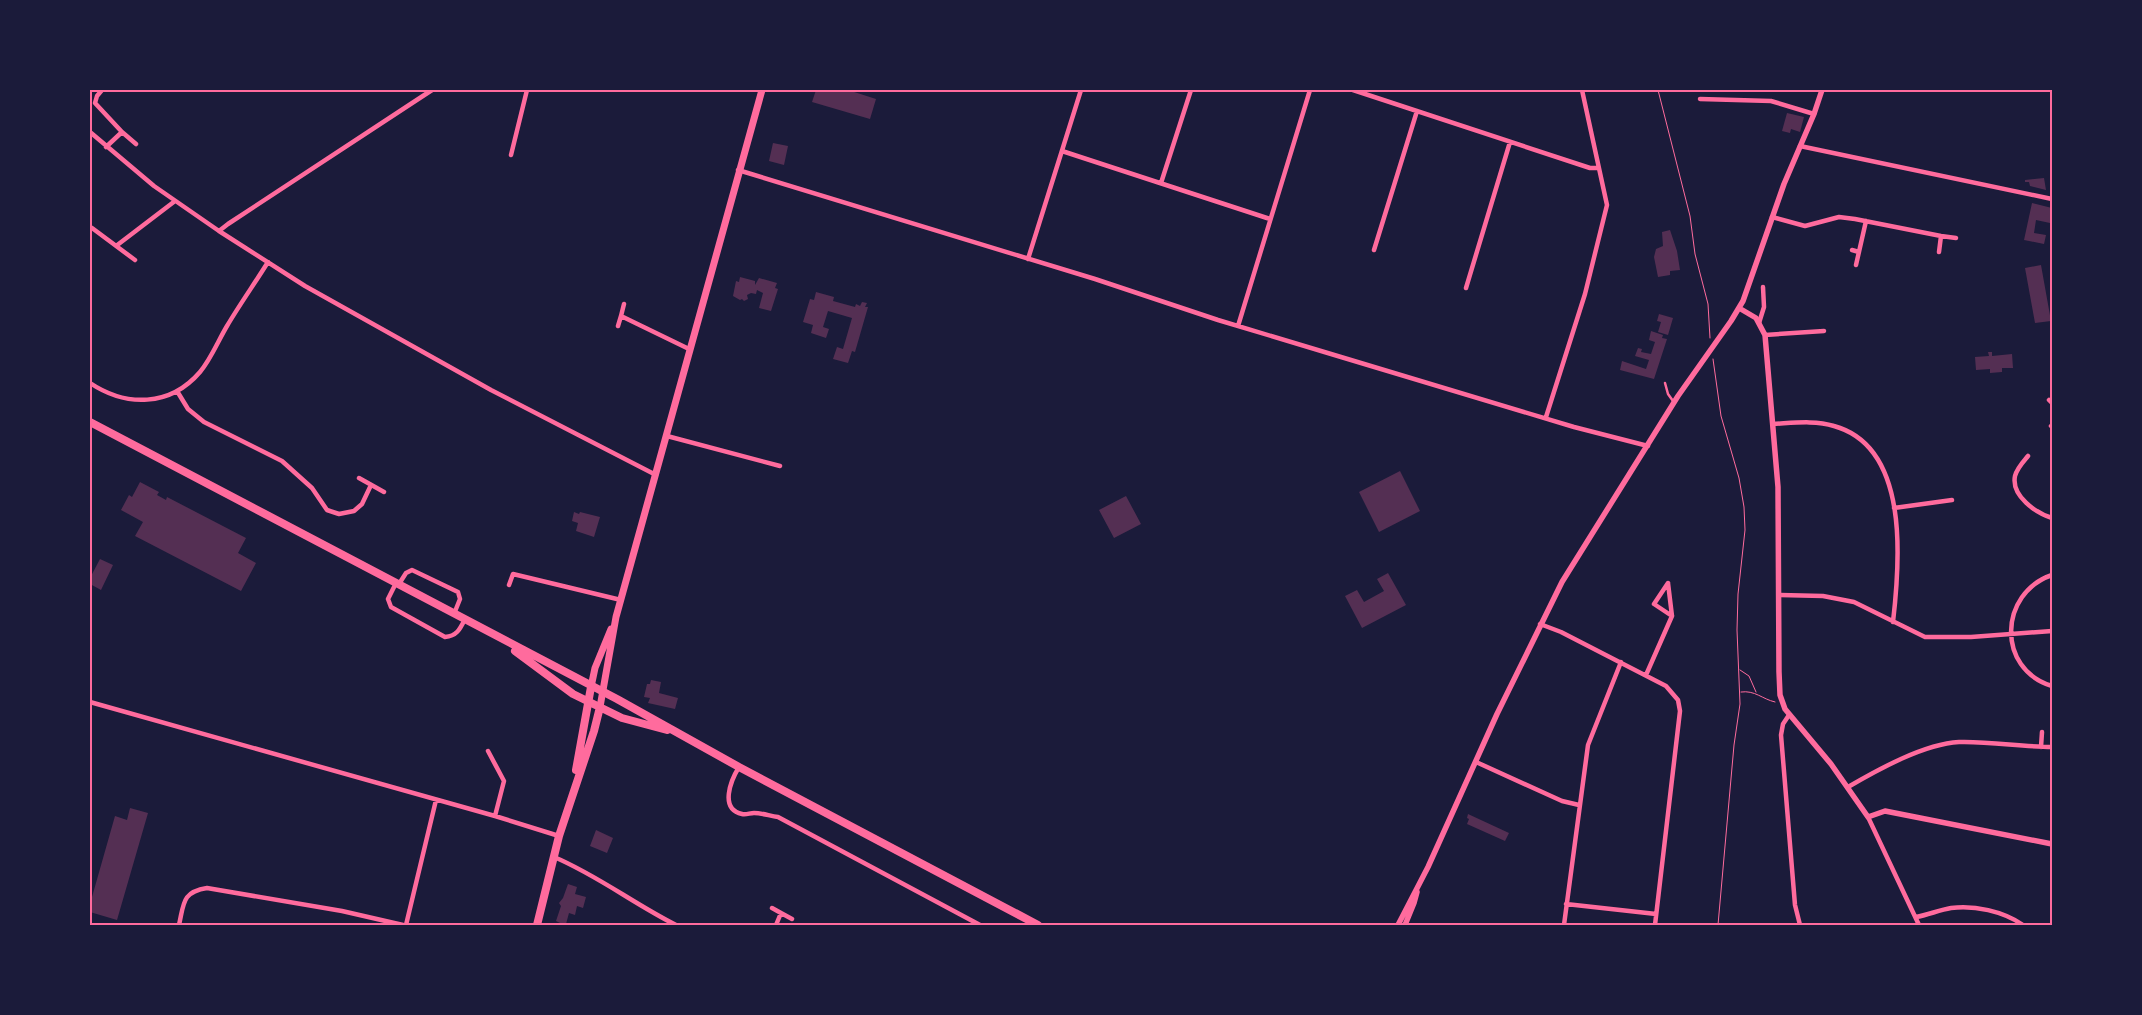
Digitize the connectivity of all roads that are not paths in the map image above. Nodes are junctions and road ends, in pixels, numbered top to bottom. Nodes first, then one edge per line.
1 (102, 90) edge
2 (432, 90) edge
3 (527, 90) edge
4 (762, 90) edge
5 (1081, 90) edge
6 (1191, 90) edge
7 (1310, 90) edge
8 (1353, 90) edge
9 (1582, 90) edge
10 (1822, 90) edge
11 (1700, 99) dead end
12 (1417, 111) junction
13 (1814, 114) junction
14 (90, 132) edge
15 (122, 132) junction
16 (1510, 142) junction
17 (136, 144) dead end
18 (1800, 146) junction
19 (106, 147) junction
20 (1062, 151) junction
21 (512, 155) dead end
22 (1599, 168) junction
23 (738, 170) junction
24 (1161, 183) junction
25 (2052, 199) edge
26 (175, 201) junction
27 (1772, 217) junction
28 (1270, 219) junction
29 (1866, 221) junction
30 (92, 228) dead end
31 (219, 231) junction
32 (1941, 236) junction
33 (1956, 238) dead end
34 (116, 246) junction
35 (1374, 250) dead end
36 (1852, 250) dead end
37 (1859, 252) junction
38 (1939, 252) dead end
39 (1028, 259) junction
40 (135, 260) dead end
41 (268, 262) junction
42 (1856, 265) dead end
43 (1763, 287) dead end
44 (1466, 288) dead end
45 (624, 304) dead end
46 (1739, 308) junction
47 (621, 316) junction
48 (1760, 323) junction
49 (618, 326) dead end
50 (1238, 326) junction
51 (1824, 331) dead end
52 (1765, 336) junction
53 (690, 349) junction
54 (90, 383) edge
55 (1665, 383) dead end
56 (177, 391) junction
57 (1674, 402) junction
58 (1546, 418) junction
59 (90, 422) edge
60 (1773, 424) junction
61 (667, 436) junction
62 (1648, 446) junction
63 (2028, 456) dead end
64 (780, 466) dead end
65 (656, 474) junction
66 (359, 478) dead end
67 (371, 485) junction
68 (384, 492) dead end
69 (1952, 500) dead end
70 (1894, 508) junction
71 (2052, 518) edge
72 (2052, 575) edge
73 (398, 584) junction
74 (509, 585) dead end
75 (1780, 595) junction
76 (621, 600) junction
77 (454, 614) junction
78 (1672, 616) junction
79 (616, 617) junction
80 (465, 620) junction
81 (1893, 622) junction
82 (1540, 624) junction
83 (2052, 632) edge
84 (2011, 634) junction
85 (494, 635) junction
86 (1621, 662) junction
87 (1646, 675) junction
88 (2052, 686) edge
89 (591, 687) junction
90 (602, 692) junction
91 (90, 702) edge
92 (588, 702) junction
93 (600, 707) junction
94 (1789, 714) junction
95 (2042, 732) dead end
96 (680, 734) junction
97 (2041, 747) junction
98 (2052, 747) edge
99 (488, 751) dead end
100 (1476, 762) junction
101 (738, 767) junction
102 (1848, 786) junction
103 (573, 790) junction
104 (436, 800) junction
105 (1579, 805) junction
106 (495, 816) junction
107 (1868, 817) junction
108 (559, 836) junction
109 (2052, 844) edge
110 (554, 858) junction
111 (1417, 890) junction
112 (1566, 904) junction
113 (772, 908) dead end
114 (782, 913) junction
115 (1656, 914) junction
116 (792, 918) dead end
117 (1916, 918) junction
118 (179, 925) edge
119 (404, 925) edge
120 (537, 925) edge
121 (676, 925) edge
122 (776, 925) edge
123 (980, 925) edge
124 (1038, 925) edge
125 (1398, 925) edge
126 (1405, 925) edge
127 (1564, 925) edge
128 (1655, 925) edge
129 (1800, 925) edge
130 (1919, 925) edge
131 (2022, 925) edge

1 - 15 street
2 - 31 street
3 - 21 street
4 - 23 main road
5 - 20 street
6 - 24 street
7 - 28 street
8 - 12 street
9 - 22 street
10 - 13 street
11 - 13 street
12 - 16 street
12 - 35 street
13 - 18 street
14 - 19 street
15 - 17 street
15 - 19 street
16 - 22 street
16 - 44 street
18 - 25 street
18 - 27 street
19 - 26 street
20 - 24 street
20 - 39 street
22 - 58 street
23 - 39 street
23 - 53 main road
24 - 28 street
26 - 31 street
26 - 34 street
27 - 29 street
27 - 46 street
28 - 50 street
29 - 32 street
29 - 37 street
30 - 34 street
31 - 41 street
32 - 33 street
32 - 38 street
34 - 40 street
36 - 37 street
37 - 42 street
39 - 50 street
41 - 56 street
41 - 65 street
43 - 48 street
45 - 47 street
46 - 48 street
46 - 57 street
47 - 49 street
47 - 53 street
48 - 52 street
50 - 58 street
51 - 52 street
52 - 60 street
53 - 61 main road
54 - 56 street
55 - 57 lane
56 - 67 street
57 - 62 street
58 - 62 street
59 - 73 highway
60 - 70 street
60 - 75 street
61 - 64 street
61 - 65 main road
62 - 82 street
63 - 71 street
65 - 76 main road
66 - 67 street
67 - 68 street
69 - 70 street
70 - 81 street
72 - 84 street
73 - 77 highway
73 - 77 street
73 - 80 street
74 - 76 street
75 - 81 street
75 - 94 street
76 - 79 main road
77 - 80 highway
78 - 78 street
78 - 87 street
79 - 89 main road
79 - 90 main road
80 - 85 highway
81 - 84 street
82 - 86 street
82 - 100 street
83 - 84 street
84 - 88 street
85 - 89 highway
85 - 92 highway
86 - 87 street
86 - 105 street
87 - 115 street
89 - 90 highway
89 - 92 highway
89 - 93 highway
90 - 93 main road
90 - 96 highway
91 - 104 street
92 - 93 highway
92 - 103 highway
93 - 96 highway
93 - 103 highway
94 - 102 street
94 - 129 street
95 - 97 street
96 - 101 highway
97 - 98 street
97 - 102 street
99 - 106 street
100 - 105 street
100 - 111 street
101 - 123 street
101 - 124 highway
102 - 107 street
103 - 108 highway
104 - 106 street
104 - 119 street
105 - 112 street
106 - 108 street
107 - 109 street
107 - 117 street
108 - 110 highway
110 - 120 highway
110 - 121 street
111 - 125 street
111 - 126 street
112 - 115 street
112 - 127 street
113 - 114 street
114 - 116 street
114 - 122 street
115 - 128 street
117 - 130 street
117 - 131 street
118 - 119 street

